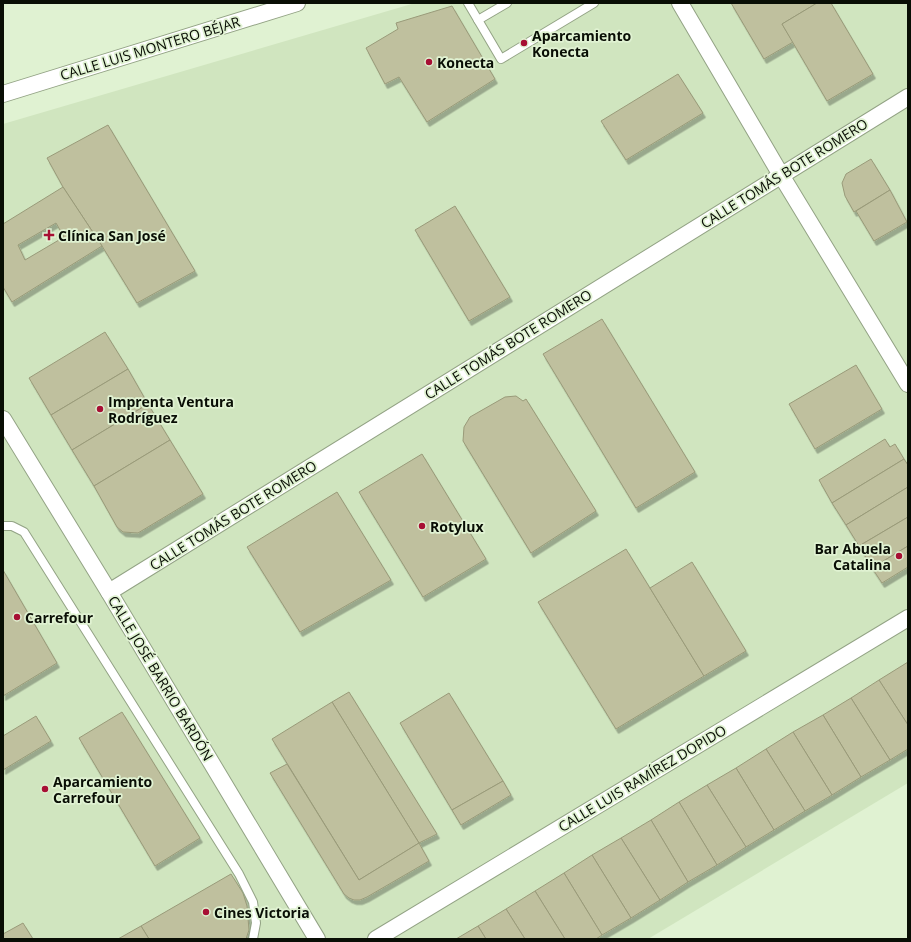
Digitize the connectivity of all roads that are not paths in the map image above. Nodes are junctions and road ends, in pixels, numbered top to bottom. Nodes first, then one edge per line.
1 (297, 3) edge
2 (468, 3) edge
3 (507, 3) edge
4 (594, 3) edge
5 (680, 3) edge
6 (478, 20) junction
7 (3, 94) edge
8 (908, 97) edge
9 (781, 175) junction
10 (908, 384) edge
11 (3, 419) edge
12 (3, 526) edge
13 (109, 592) junction
14 (908, 618) edge
15 (253, 939) edge
16 (317, 939) edge
17 (376, 939) edge

1 - 7 street, CALLE LUIS MONTERO BÉJAR
2 - 6 lane
3 - 6 lane
4 - 6 lane
5 - 9 street
8 - 9 street, CALLE TOMÁS BOTE ROMERO
9 - 10 street
9 - 13 street, CALLE TOMÁS BOTE ROMERO
11 - 13 street, CALLE JOSÉ BARRIO BARDÓN
12 - 15 lane
13 - 16 street, CALLE JOSÉ BARRIO BARDÓN
14 - 17 street, CALLE LUIS RAMÍREZ DOPIDO

